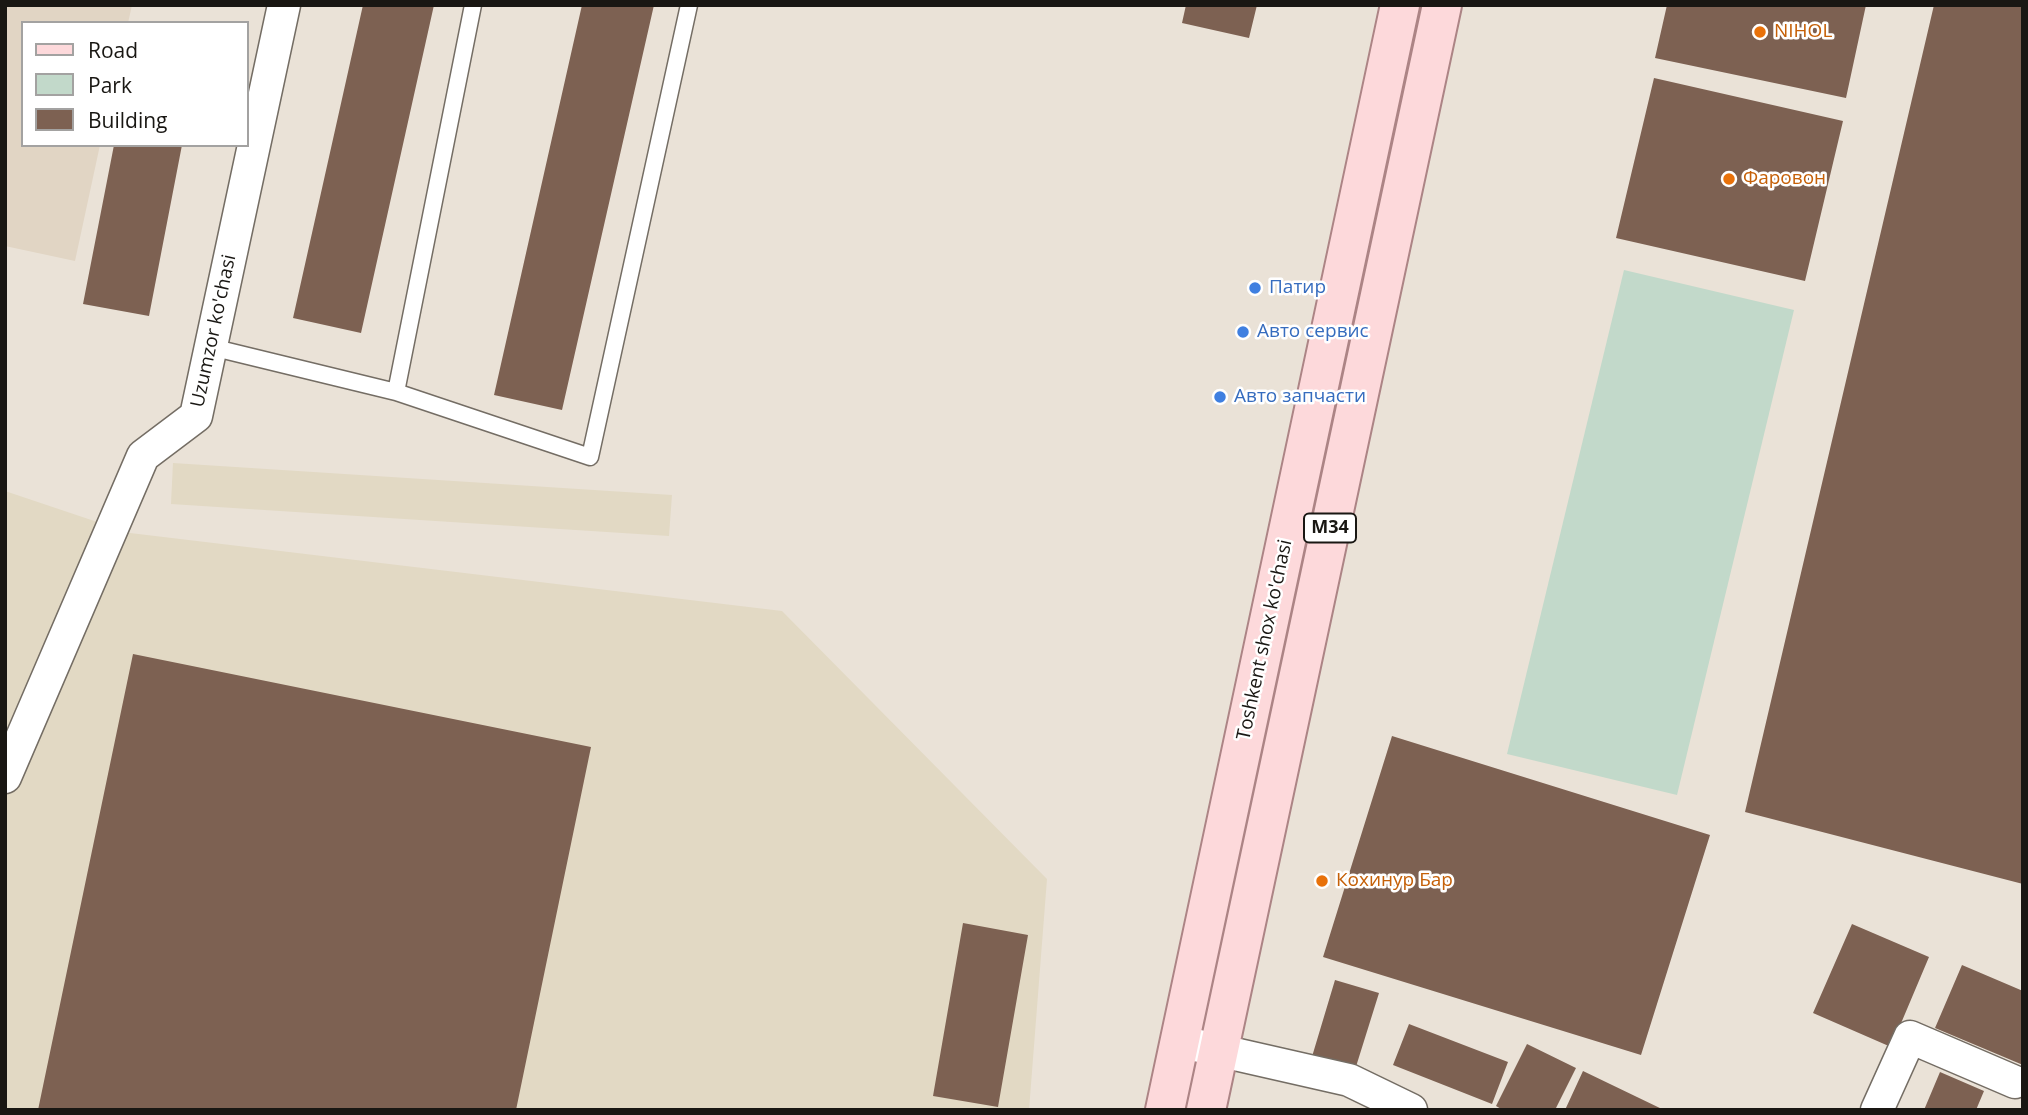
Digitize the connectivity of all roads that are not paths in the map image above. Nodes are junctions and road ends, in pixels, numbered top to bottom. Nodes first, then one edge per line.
1 (284, 5) edge
2 (473, 5) edge
3 (689, 5) edge
4 (1401, 5) edge
5 (1442, 5) edge
6 (211, 347) junction
7 (396, 391) junction
8 (5, 777) edge
9 (1179, 1042) junction
10 (1219, 1050) junction
11 (2015, 1082) dead end
12 (1165, 1110) edge
13 (1206, 1110) edge
14 (1411, 1110) edge
15 (1877, 1110) edge

1 - 6 street, Uzumzor ko'chasi
2 - 7 lane
3 - 7 lane
4 - 9 main road, Toshkent shox ko'chasi / M34
5 - 10 main road, M34
6 - 7 lane
6 - 8 street, Uzumzor ko'chasi
9 - 10 street
9 - 12 main road, Toshkent shox ko'chasi / M34
10 - 13 main road, M34
10 - 14 street
11 - 15 street

